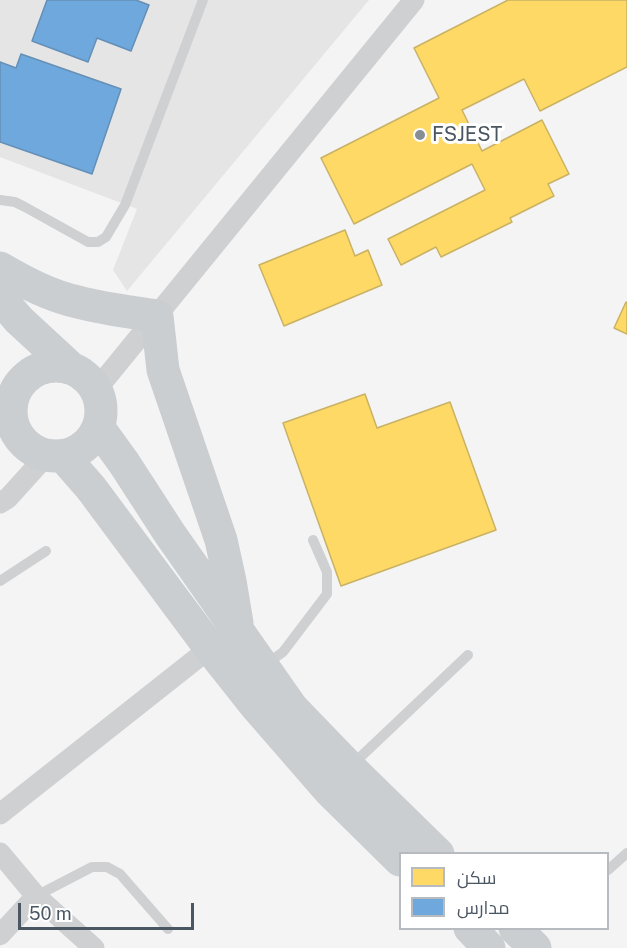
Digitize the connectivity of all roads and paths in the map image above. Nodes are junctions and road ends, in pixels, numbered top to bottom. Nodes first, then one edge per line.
1 (203, 0) edge
2 (414, 0) edge
3 (0, 200) edge
4 (0, 268) edge
5 (0, 298) edge
6 (157, 316) junction
7 (71, 368) junction
8 (0, 372) edge
9 (96, 390) junction
10 (11, 406) junction
11 (98, 427) junction
12 (54, 456) junction
13 (0, 503) edge
14 (313, 540) dead end
15 (46, 551) dead end
16 (0, 581) edge
17 (238, 629) junction
18 (210, 648) junction
19 (468, 655) dead end
20 (262, 667) junction
21 (339, 779) junction
22 (0, 814) edge
23 (435, 852) edge
24 (0, 853) edge
25 (627, 853) edge
26 (399, 859) edge
27 (609, 869) edge
28 (36, 896) junction
29 (168, 929) dead end
30 (472, 930) edge
31 (0, 934) edge
32 (94, 948) edge
33 (489, 948) edge

1 - 3 lane
2 - 6 street
4 - 6 main road
5 - 7 main road
6 - 9 street
6 - 17 main road
7 - 9 main road
7 - 10 main road
8 - 10 main road
9 - 11 main road
10 - 12 main road
11 - 12 main road
11 - 17 main road
12 - 13 street
12 - 18 main road
14 - 20 lane
15 - 16 lane
17 - 20 main road
18 - 21 main road
18 - 22 street
19 - 21 lane
20 - 21 main road
21 - 23 main road
21 - 26 main road
24 - 28 street
25 - 27 lane
28 - 29 lane
28 - 31 street
28 - 32 street
30 - 33 main road

